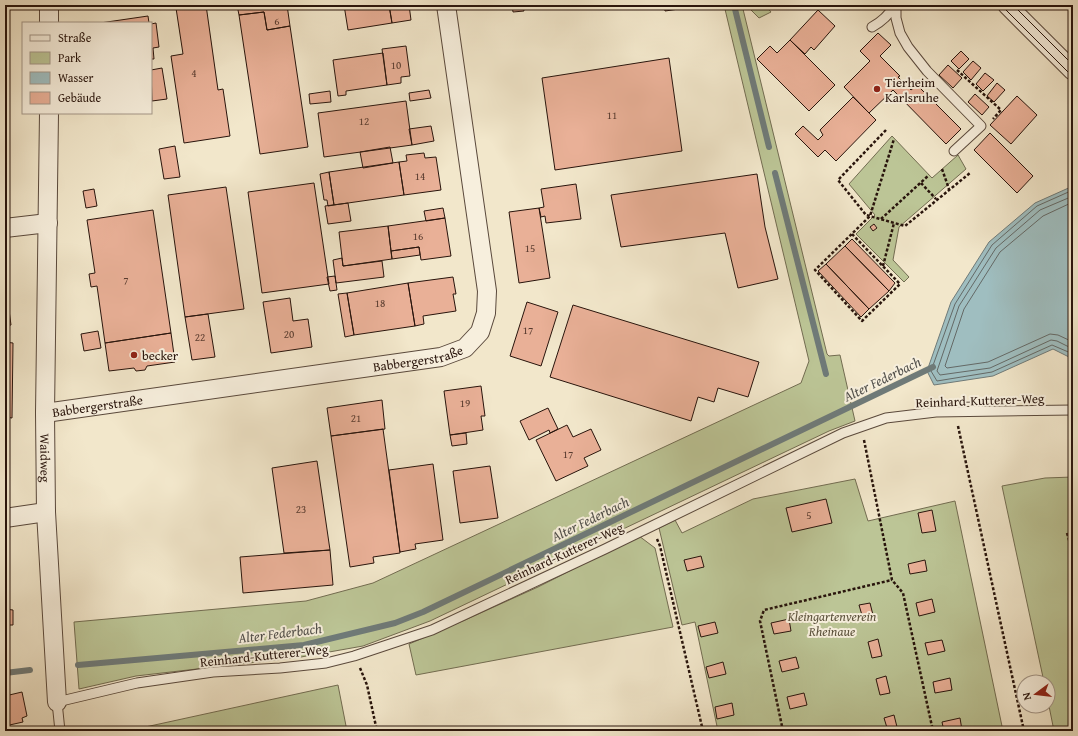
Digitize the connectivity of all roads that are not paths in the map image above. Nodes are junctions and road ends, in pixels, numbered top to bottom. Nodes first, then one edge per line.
1 (49, 5) edge
2 (446, 5) edge
3 (896, 5) edge
4 (1007, 5) edge
5 (49, 22) edge
6 (872, 27) dead end
7 (1073, 71) edge
8 (49, 114) edge
9 (954, 151) dead end
10 (48, 223) junction
11 (5, 228) edge
12 (1073, 410) edge
13 (45, 413) junction
14 (46, 512) junction
15 (5, 518) edge
16 (57, 702) junction
17 (60, 731) edge

1 - 5 street
2 - 13 street, Babbergerstraße
3 - 6 lane
3 - 9 lane
4 - 7 street
8 - 10 street, Waidweg
10 - 11 street
10 - 13 street, Waidweg
12 - 16 lane, Reinhard-Kutterer-Weg
13 - 14 street, Waidweg
14 - 15 street
14 - 16 street, Waidweg
16 - 17 lane, Waidweg

